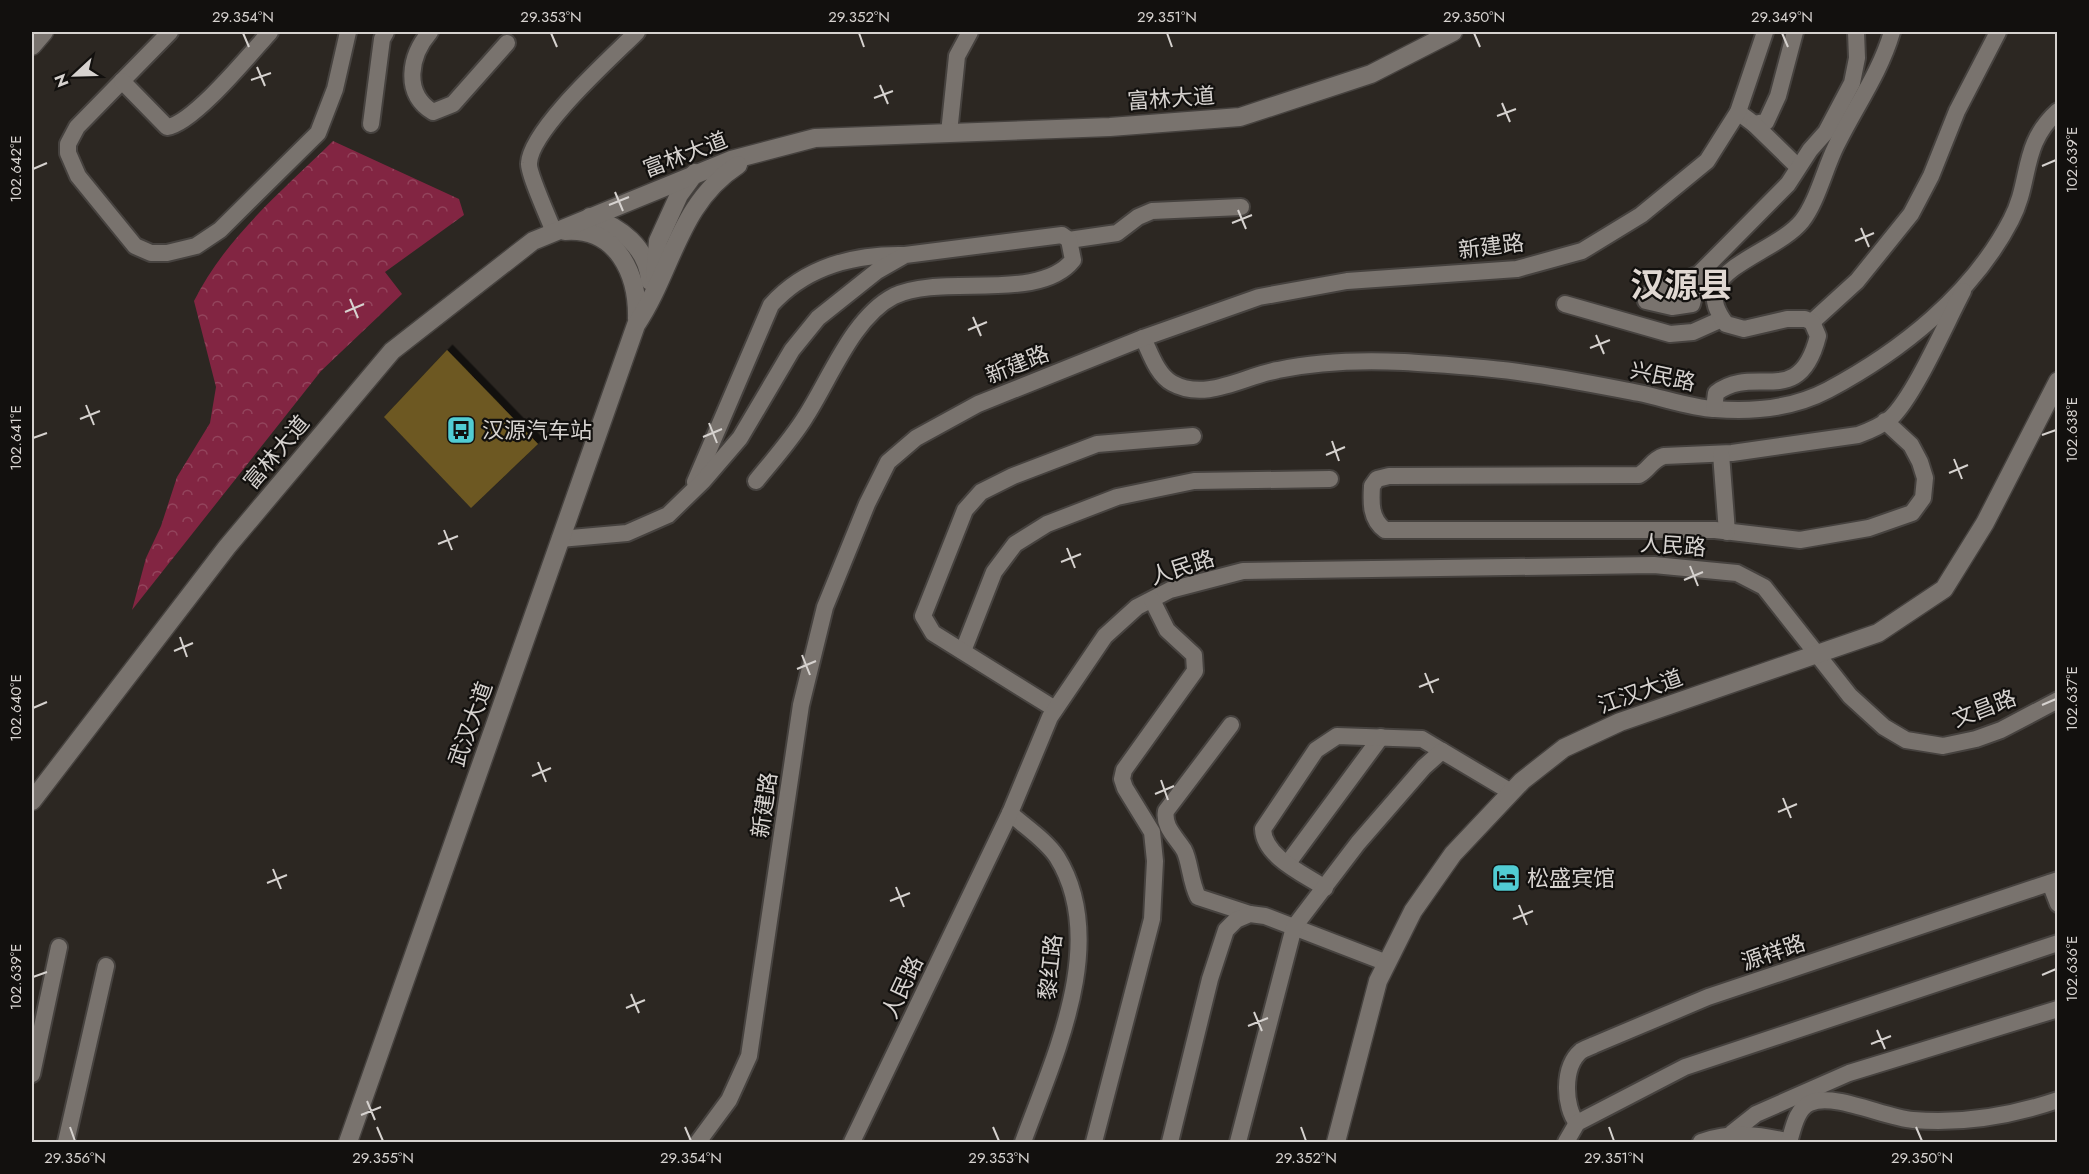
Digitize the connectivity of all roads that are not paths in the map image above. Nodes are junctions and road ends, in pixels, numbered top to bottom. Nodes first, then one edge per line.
1 (44, 32) edge
2 (170, 32) edge
3 (270, 32) edge
4 (348, 32) edge
5 (386, 32) edge
6 (430, 32) edge
7 (637, 32) edge
8 (970, 32) edge
9 (1454, 32) edge
10 (1765, 32) edge
11 (1794, 32) edge
12 (1856, 32) edge
13 (1892, 32) edge
14 (1998, 32) edge
15 (507, 43) dead end
16 (32, 46) edge
17 (122, 81) junction
18 (2058, 111) edge
19 (1738, 112) junction
20 (371, 124) dead end
21 (1754, 124) junction
22 (949, 133) junction
23 (764, 152) junction
24 (1798, 166) junction
25 (695, 173) junction
26 (1240, 207) dead end
27 (590, 217) junction
28 (554, 232) junction
29 (1069, 240) junction
30 (905, 255) junction
31 (1699, 274) dead end
32 (1963, 291) junction
33 (1565, 304) dead end
34 (1722, 319) junction
35 (1812, 322) junction
36 (637, 324) junction
37 (1143, 338) junction
38 (2058, 381) edge
39 (1714, 410) junction
40 (1885, 422) junction
41 (1193, 436) dead end
42 (1721, 454) junction
43 (1330, 479) dead end
44 (756, 481) dead end
45 (690, 494) junction
46 (1727, 532) junction
47 (560, 539) junction
48 (1152, 600) junction
49 (963, 651) junction
50 (1815, 654) junction
51 (2058, 700) edge
52 (1055, 709) junction
53 (1231, 725) dead end
54 (1381, 737) junction
55 (1442, 751) junction
56 (1511, 792) junction
57 (32, 801) edge
58 (1010, 813) junction
59 (1288, 863) junction
60 (2054, 881) edge
61 (1325, 888) junction
62 (2058, 904) edge
63 (1250, 914) junction
64 (1294, 927) junction
65 (2058, 943) edge
66 (59, 947) dead end
67 (1387, 963) junction
68 (106, 966) dead end
69 (2058, 1009) edge
70 (32, 1074) edge
71 (2058, 1100) edge
72 (1577, 1124) junction
73 (1732, 1133) junction
74 (1774, 1140) edge
75 (1790, 1142) edge
76 (66, 1143) edge
77 (348, 1143) edge
78 (698, 1143) edge
79 (852, 1143) edge
80 (1023, 1143) edge
81 (1094, 1143) edge
82 (1170, 1143) edge
83 (1238, 1143) edge
84 (1336, 1143) edge
85 (1566, 1143) edge
86 (1701, 1143) edge

1 - 16 main road
2 - 17 street
3 - 17 street
4 - 17 street
5 - 20 street
6 - 15 street
7 - 28 street
8 - 22 street
9 - 22 main road, 富林大道
10 - 19 street, 新建路
11 - 21 street
12 - 24 street
13 - 34 street
14 - 35 street
18 - 32 street, 兴民路
19 - 21 street
19 - 37 street, 新建路
21 - 24 street
22 - 23 main road, 富林大道
23 - 25 main road, 富林大道
23 - 36 main road
24 - 31 street
25 - 27 main road, 富林大道
25 - 36 main road
26 - 29 street
27 - 28 main road, 富林大道
27 - 36 main road
28 - 36 main road
28 - 57 main road, 富林大道
29 - 30 street
29 - 44 street
30 - 45 street
30 - 45 street
32 - 39 street, 兴民路
32 - 40 street
33 - 34 street
34 - 35 street
35 - 39 street
36 - 47 main road, 武汉大道
37 - 39 street, 兴民路
37 - 78 street, 新建路
38 - 50 main road, 江汉大道
40 - 42 street
40 - 46 street
41 - 49 street
42 - 46 street
42 - 46 street
43 - 49 street
45 - 47 street
47 - 77 main road, 武汉大道
48 - 50 street, 人民路
48 - 52 street, 人民路
48 - 81 street
49 - 52 street
50 - 51 street, 文昌路
50 - 56 main road, 江汉大道
52 - 58 street, 人民路
53 - 63 street
54 - 55 street
54 - 59 street
54 - 59 street
55 - 56 street
55 - 61 street
56 - 67 main road, 江汉大道
58 - 79 street, 人民路
58 - 80 street, 黎红路
59 - 61 street
60 - 62 street
60 - 72 street, 源祥路
61 - 64 street
63 - 64 street
63 - 82 street
64 - 67 street
64 - 83 street
65 - 72 street
66 - 70 street
67 - 84 main road, 江汉大道
68 - 76 street
69 - 73 street
71 - 75 street
72 - 85 street
73 - 74 street
73 - 86 street
74 - 75 street

